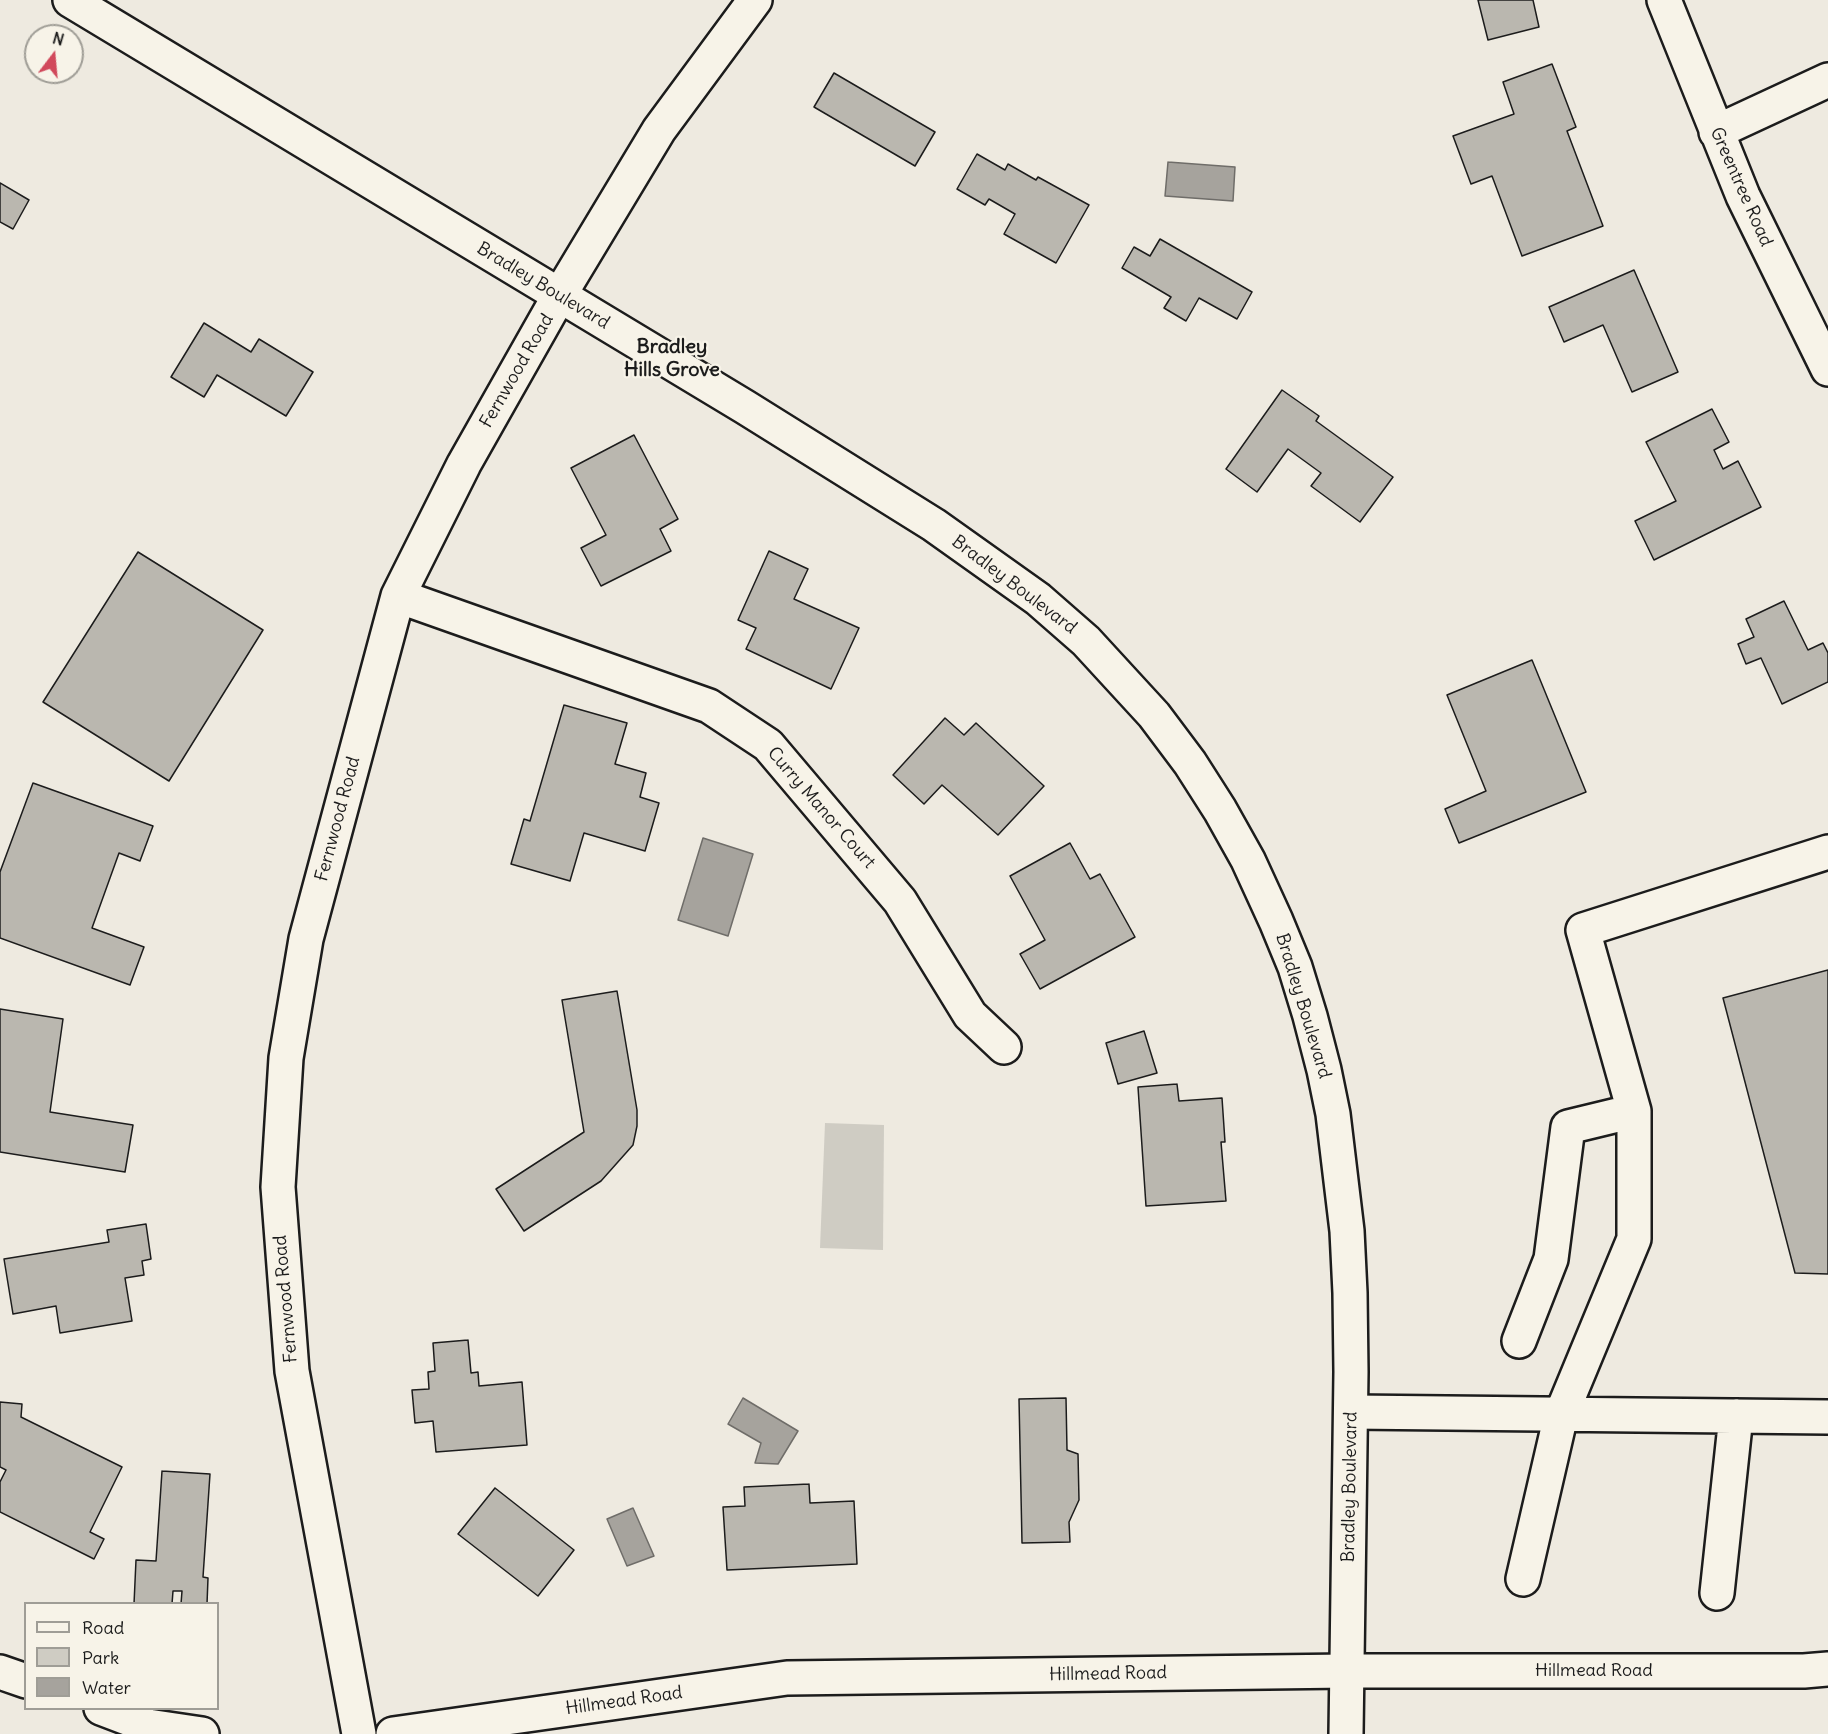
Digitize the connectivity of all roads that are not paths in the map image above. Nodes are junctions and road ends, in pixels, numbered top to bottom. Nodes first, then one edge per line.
1 (70, 0) edge
2 (755, 0) edge
3 (1664, 0) edge
4 (1828, 80) edge
5 (1716, 132) junction
6 (559, 296) junction
7 (1828, 369) edge
8 (398, 596) junction
9 (1828, 852) edge
10 (1004, 1047) dead end
11 (1634, 1111) junction
12 (1519, 1341) dead end
13 (1351, 1412) junction
14 (1561, 1414) junction
15 (1736, 1416) junction
16 (1828, 1417) edge
17 (1523, 1579) dead end
18 (1717, 1593) dead end
19 (1828, 1670) edge
20 (1348, 1671) junction
21 (0, 1672) edge
22 (24, 1680) edge
23 (107, 1710) edge
24 (202, 1734) edge
25 (359, 1734) edge
26 (393, 1734) edge
27 (1346, 1734) edge

1 - 6 street, Bradley Boulevard
2 - 6 street, Fernwood Road
3 - 5 street, Greentree Road
4 - 5 street
5 - 7 street, Greentree Road
6 - 8 street, Fernwood Road
6 - 13 street, Bradley Boulevard
8 - 10 street, Curry Manor Court
8 - 25 street, Fernwood Road
9 - 11 street
11 - 12 street
11 - 14 street
13 - 14 street
13 - 20 street, Bradley Boulevard
14 - 15 street
14 - 17 street
15 - 16 street
15 - 18 street
19 - 20 street, Hillmead Road
20 - 26 street, Hillmead Road
20 - 27 street, Bradley Boulevard
21 - 22 street
23 - 24 street

